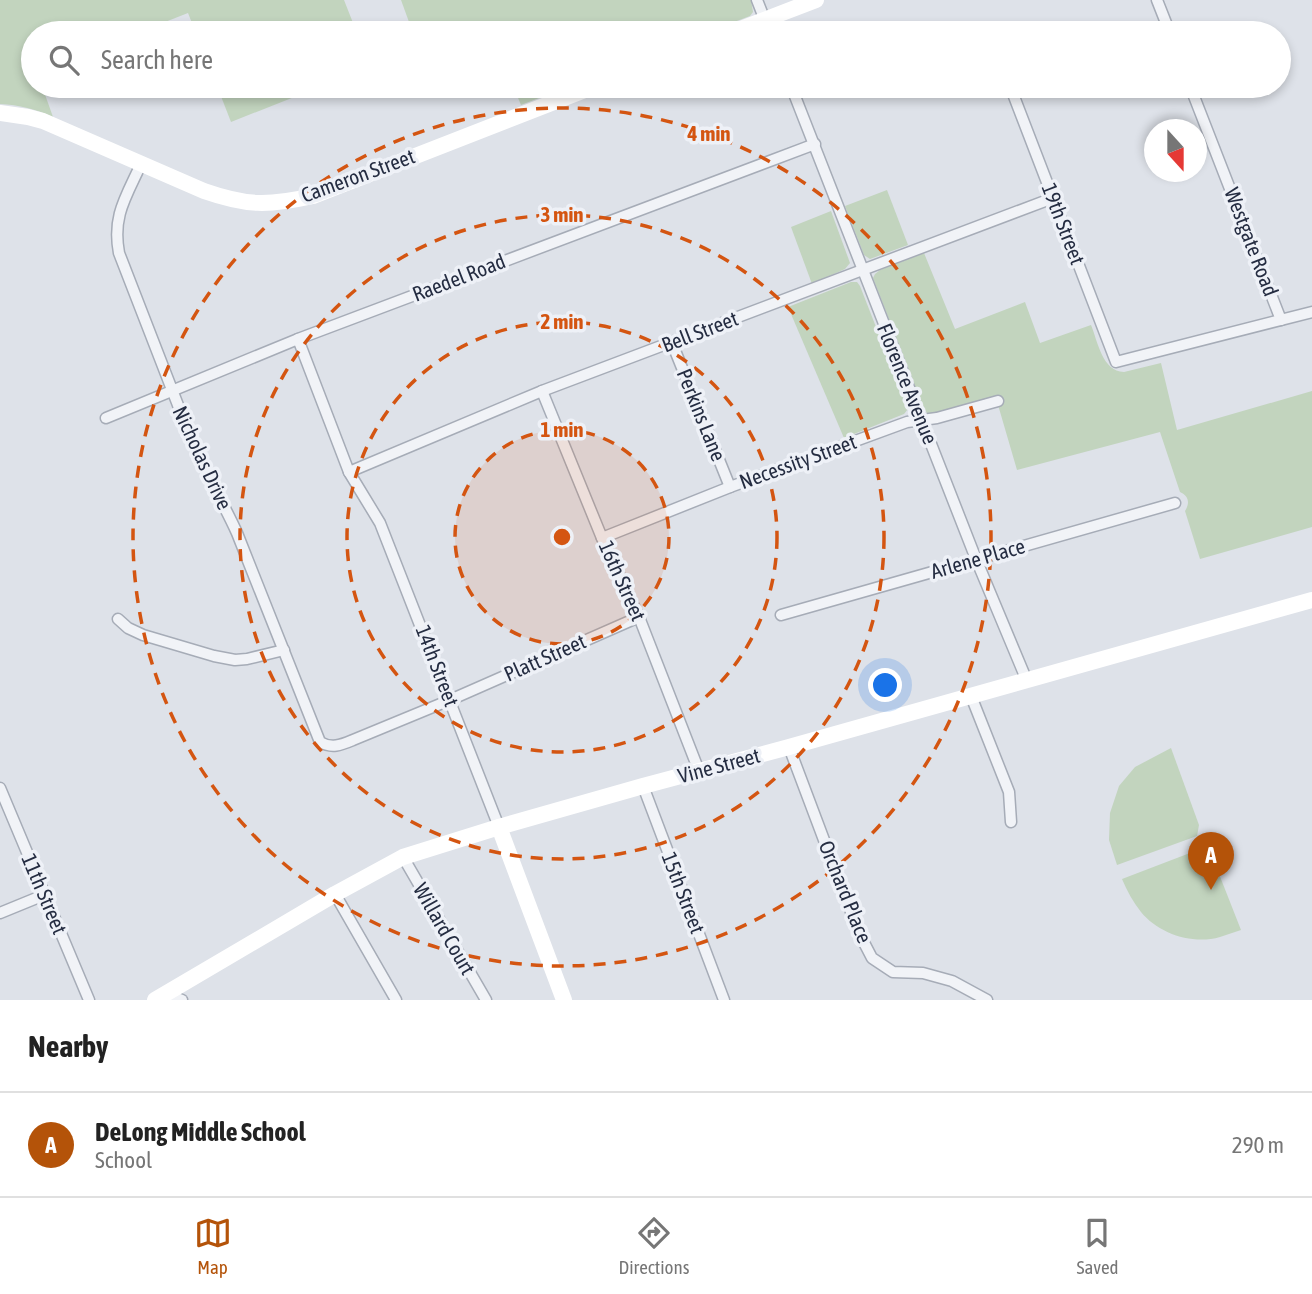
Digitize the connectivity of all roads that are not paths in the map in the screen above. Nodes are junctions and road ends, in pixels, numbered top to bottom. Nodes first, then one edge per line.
1 (757, 0) edge
2 (816, 0) edge
3 (1157, 0) edge
4 (766, 21) edge
5 (777, 21) edge
6 (1165, 21) edge
7 (564, 98) edge
8 (796, 98) edge
9 (1015, 98) edge
10 (1195, 98) edge
11 (0, 113) edge
12 (815, 144) junction
13 (141, 164) junction
14 (1053, 198) junction
15 (862, 270) junction
16 (1312, 312) edge
17 (1281, 320) junction
18 (298, 338) junction
19 (672, 343) junction
20 (172, 391) junction
21 (542, 391) junction
22 (998, 401) dead end
23 (106, 418) dead end
24 (922, 420) junction
25 (349, 472) junction
26 (730, 487) junction
27 (1175, 503) dead end
28 (602, 538) junction
29 (976, 559) junction
30 (1312, 600) edge
31 (781, 615) dead end
32 (639, 617) junction
33 (118, 619) dead end
34 (284, 650) junction
35 (1027, 681) junction
36 (971, 696) junction
37 (450, 700) junction
38 (327, 746) joint
39 (789, 747) junction
40 (698, 771) junction
41 (643, 786) junction
42 (0, 788) edge
43 (1011, 822) dead end
44 (499, 827) junction
45 (403, 857) junction
46 (334, 894) junction
47 (44, 895) junction
48 (0, 913) edge
49 (161, 997) edge
50 (89, 1000) edge
51 (183, 1000) edge
52 (397, 1000) edge
53 (486, 1000) edge
54 (564, 1000) edge
55 (724, 1000) edge
56 (987, 1000) edge

1 - 4 street
2 - 5 street
3 - 6 street
7 - 13 street, Cameron Street
8 - 12 street, Florence Avenue
9 - 14 street, 19th Street
10 - 17 street, Westgate Road
11 - 13 street, Cameron Street
12 - 15 street, Florence Avenue
12 - 18 street, Raedel Road
13 - 20 street, Nicholas Drive
14 - 15 street, Bell Street
14 - 17 street, 19th Street
15 - 19 street, Bell Street
15 - 24 street, Florence Avenue
16 - 17 street
18 - 20 street, Raedel Road
18 - 25 street, 14th Street
19 - 21 street, Bell Street
19 - 26 street, Perkins Lane
20 - 23 street, Raedel Road
20 - 34 street, Nicholas Drive
21 - 25 street, Bell Street
21 - 28 street, 16th Street
22 - 24 street, Necessity Street
24 - 26 street, Necessity Street
24 - 29 street, Florence Avenue
25 - 37 street, 14th Street
26 - 28 street, Necessity Street
27 - 29 street, Arlene Place
28 - 32 street, 16th Street
29 - 31 street, Arlene Place
29 - 35 street, Florence Avenue
30 - 35 street, Vine Street
32 - 37 street, Platt Street
32 - 40 street, 16th Street
33 - 34 street
34 - 38 street, Nicholas Drive
35 - 36 street, Vine Street
36 - 39 street, Vine Street
36 - 43 street
37 - 38 street, Platt Street
37 - 44 street, 14th Street
39 - 40 street, Vine Street
39 - 56 street, Orchard Place
40 - 41 street, Vine Street
41 - 44 street, Vine Street
41 - 55 street, 15th Street
42 - 47 street, 11th Street
44 - 45 street, Vine Street
44 - 54 street, 14th Street
45 - 46 street, Vine Street
45 - 53 street, Willard Court
46 - 49 street, Vine Street
46 - 52 street
47 - 48 street
47 - 50 street, 11th Street
49 - 51 street

